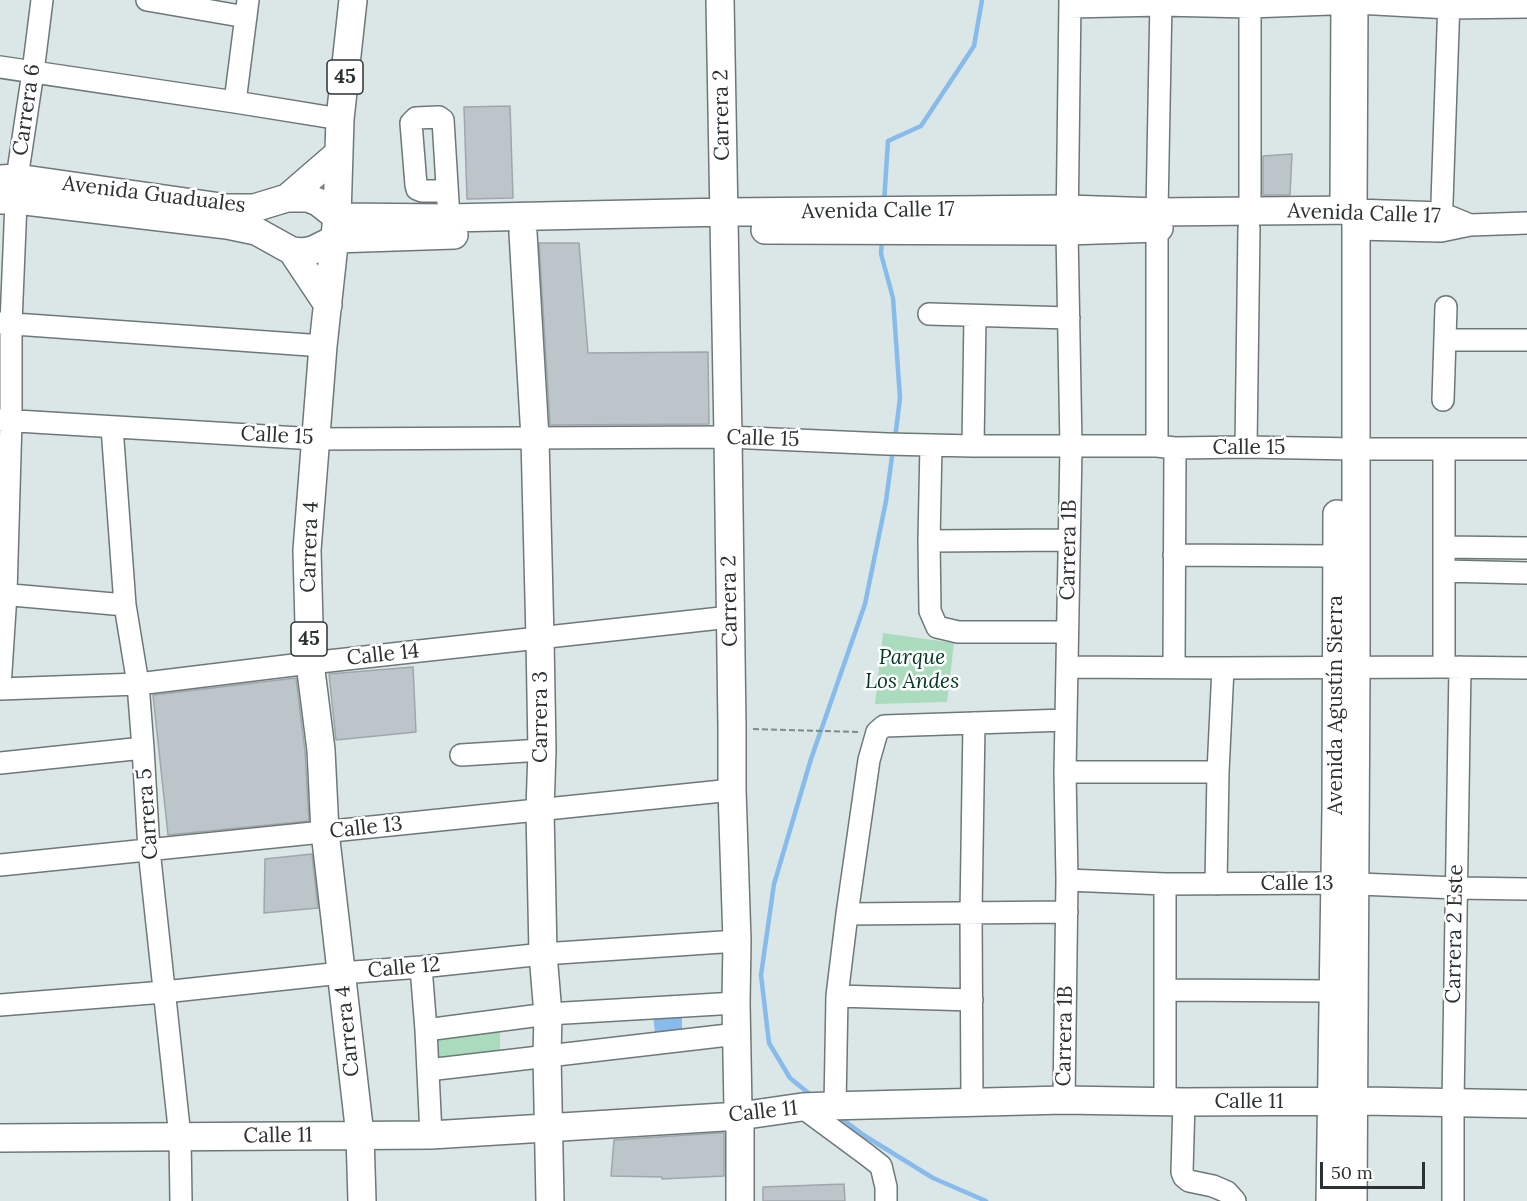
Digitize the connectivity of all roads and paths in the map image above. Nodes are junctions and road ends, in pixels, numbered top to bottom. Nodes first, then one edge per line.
1 (42, 0) edge
2 (147, 0) edge
3 (353, 0) edge
4 (720, 0) edge
5 (1350, 2) edge
6 (1161, 3) edge
7 (1250, 3) edge
8 (1070, 4) edge
9 (1449, 4) edge
10 (1527, 7) edge
11 (247, 9) edge
12 (0, 66) edge
13 (33, 72) junction
14 (235, 102) junction
15 (340, 119) junction
16 (339, 153) junction
17 (9, 189) edge
18 (447, 191) dead end
19 (287, 198) junction
20 (449, 218) junction
21 (1348, 219) junction
22 (1067, 220) junction
23 (1158, 220) junction
24 (1250, 220) junction
25 (724, 221) junction
26 (1441, 222) junction
27 (1527, 223) edge
28 (336, 228) junction
29 (523, 233) junction
30 (292, 251) junction
31 (328, 304) junction
32 (1446, 307) dead end
33 (929, 314) dead end
34 (975, 316) junction
35 (1069, 318) junction
36 (5, 323) edge
37 (1446, 340) junction
38 (1527, 340) edge
39 (323, 346) junction
40 (1443, 400) dead end
41 (5, 420) edge
42 (112, 427) junction
43 (728, 437) junction
44 (535, 438) junction
45 (316, 439) junction
46 (931, 445) junction
47 (973, 446) junction
48 (1071, 447) junction
49 (1166, 447) junction
50 (1246, 447) junction
51 (1346, 449) junction
52 (1444, 449) junction
53 (1527, 449) edge
54 (4, 507) edge
55 (1070, 540) junction
56 (928, 541) junction
57 (1444, 547) junction
58 (1527, 548) edge
59 (1174, 555) junction
60 (1337, 556) junction
61 (1444, 571) junction
62 (1527, 573) edge
63 (3, 594) edge
64 (125, 605) junction
65 (730, 617) junction
66 (1067, 632) junction
67 (540, 639) junction
68 (310, 663) junction
69 (1174, 666) junction
70 (1068, 667) junction
71 (1346, 667) junction
72 (1452, 667) junction
73 (1223, 668) junction
74 (1527, 668) edge
75 (138, 684) junction
76 (0, 688) edge
77 (1066, 720) junction
78 (974, 723) junction
79 (732, 728) junction
80 (880, 729) junction
81 (143, 748) junction
82 (542, 750) junction
83 (461, 754) dead end
84 (0, 763) edge
85 (1065, 772) junction
86 (1218, 772) junction
87 (732, 790) junction
88 (540, 810) junction
89 (325, 832) junction
90 (149, 850) junction
91 (0, 865) edge
92 (1067, 880) junction
93 (1345, 883) junction
94 (1165, 884) junction
95 (1216, 884) junction
96 (1456, 888) junction
97 (1527, 889) edge
98 (971, 912) junction
99 (1066, 912) junction
100 (847, 914) junction
101 (737, 941) junction
102 (543, 954) junction
103 (421, 967) junction
104 (342, 973) junction
105 (1165, 990) junction
106 (1333, 991) junction
107 (164, 992) junction
108 (837, 996) junction
109 (972, 1000) junction
110 (736, 1003) junction
111 (0, 1005) edge
112 (548, 1014) junction
113 (426, 1030) junction
114 (737, 1034) junction
115 (547, 1056) junction
116 (428, 1070) junction
117 (1064, 1100) junction
118 (1342, 1101) junction
119 (972, 1102) junction
120 (1174, 1102) junction
121 (1453, 1103) junction
122 (1527, 1104) edge
123 (819, 1107) junction
124 (740, 1116) junction
125 (549, 1128) junction
126 (360, 1135) junction
127 (431, 1135) junction
128 (180, 1137) junction
129 (0, 1138) edge
130 (181, 1201) edge
131 (362, 1201) edge
132 (550, 1201) edge
133 (740, 1201) edge
134 (886, 1201) edge
135 (1235, 1201) edge
136 (1330, 1201) edge
137 (1353, 1201) edge
138 (1453, 1201) edge

1 - 13 street, Carrera 6
2 - 11 street
3 - 15 main road, Carrera 4 / 45
4 - 25 main road, Carrera 2
5 - 7 street
5 - 9 street
5 - 21 street
6 - 7 street
6 - 8 street
6 - 23 street
7 - 24 street
8 - 22 street, Carrera 1B
9 - 10 street
9 - 26 street
11 - 14 street
12 - 13 street
13 - 14 street
13 - 17 street, Carrera 6
14 - 15 street
15 - 16 main road, Carrera 4 / 45
16 - 19 main road
16 - 28 main road, Carrera 4 / 45
17 - 19 main road, Avenida Guaduales
17 - 30 main road, Avenida Guaduales
17 - 36 street, Carrera 6
18 - 20 street
19 - 28 main road, Avenida Guaduales
20 - 25 main road, Avenida Calle 17
20 - 28 main road, Avenida Calle 17
21 - 24 main road, Avenida Calle 17
21 - 26 street, Avenida Calle 17
21 - 51 main road, Avenida Agustín Sierra
22 - 23 main road, Avenida Calle 17
22 - 25 main road, Avenida Calle 17
22 - 35 street, Carrera 1B
23 - 24 main road, Avenida Calle 17
23 - 49 street
24 - 50 street
25 - 29 main road, Avenida Calle 17
25 - 43 main road, Carrera 2
26 - 27 street, Avenida Calle 17
28 - 29 main road, Avenida Calle 17
28 - 30 main road
28 - 31 main road, Carrera 4 / 45
29 - 44 main road, Carrera 3
30 - 31 main road
31 - 39 main road, Carrera 4 / 45
32 - 37 street
33 - 34 street
34 - 35 street
34 - 47 street
35 - 48 street, Carrera 1B
36 - 39 street
36 - 41 street, Carrera 6
37 - 38 street
37 - 40 street
39 - 45 main road, Carrera 4 / 45
41 - 42 street, Calle 15
41 - 54 street, Carrera 6
42 - 45 street, Calle 15
42 - 64 street, Carrera 5
43 - 44 street, Calle 15
43 - 46 street, Calle 15
43 - 65 main road, Carrera 2
44 - 45 street, Calle 15
44 - 67 main road, Carrera 3
45 - 68 main road, Carrera 4 / 45
46 - 47 street, Calle 15
46 - 56 street
47 - 48 street, Calle 15
48 - 49 street, Calle 15
48 - 55 street, Carrera 1B
49 - 50 street, Calle 15
49 - 59 street
50 - 51 street, Calle 15
51 - 52 street, Calle 15
51 - 60 main road, Avenida Agustín Sierra
51 - 71 main road, Avenida Agustín Sierra
52 - 53 street, Calle 15
52 - 57 street, Carrera 2 Este
54 - 63 street, Carrera 6
55 - 56 street
55 - 66 street, Carrera 1B
56 - 66 street
57 - 58 street
57 - 61 street, Carrera 2 Este
59 - 60 street
59 - 69 street
60 - 71 main road, Avenida Agustín Sierra
61 - 62 street
61 - 72 street, Carrera 2 Este
63 - 64 street
63 - 76 street, Carrera 6
64 - 75 street, Carrera 5
65 - 67 street, Calle 14
65 - 79 main road, Carrera 2
66 - 70 street, Carrera 1B
67 - 68 street, Calle 14
67 - 82 main road, Carrera 3
68 - 75 street, Calle 14
68 - 89 main road, Carrera 4 / 45
69 - 70 street
69 - 73 street
70 - 77 street, Carrera 1B
71 - 72 street
71 - 73 street
71 - 93 main road, Avenida Agustín Sierra
72 - 74 street
72 - 96 street, Carrera 2 Este
73 - 86 street
75 - 76 street, Calle 14
75 - 81 street, Carrera 5
77 - 78 street
77 - 85 street, Carrera 1B
78 - 80 street
78 - 98 street
79 - 80 path
79 - 87 main road, Carrera 2
80 - 100 street
81 - 84 street
81 - 90 street, Carrera 5
82 - 83 street
82 - 88 main road, Carrera 3
85 - 86 street
85 - 92 street, Carrera 1B
86 - 95 street
87 - 88 street, Calle 13
87 - 101 main road, Carrera 2
88 - 89 street, Calle 13
88 - 102 main road, Carrera 3
89 - 90 street, Calle 13
89 - 104 main road, Carrera 4 / 45
90 - 91 street, Calle 13
90 - 107 street, Carrera 5
92 - 94 street, Calle 13
92 - 99 street, Carrera 1B
93 - 95 street, Calle 13
93 - 96 street, Calle 13
93 - 106 main road, Avenida Agustín Sierra
93 - 118 main road, Avenida Agustín Sierra
94 - 95 street, Calle 13
94 - 105 street
96 - 97 street, Calle 13
96 - 121 street, Carrera 2 Este
98 - 99 street
98 - 100 street
98 - 109 street
99 - 117 street, Carrera 1B
100 - 108 street
101 - 102 street, Calle 12
101 - 110 main road, Carrera 2
102 - 103 street, Calle 12
102 - 112 main road, Carrera 3
103 - 104 street, Calle 12
103 - 113 street
104 - 107 street, Calle 12
104 - 126 main road, Carrera 4 / 45
105 - 106 street
105 - 120 street
106 - 118 main road, Avenida Agustín Sierra
107 - 111 street, Calle 12
107 - 128 street, Carrera 5
108 - 109 street
108 - 123 street
109 - 119 street
110 - 112 street
110 - 114 main road, Carrera 2
112 - 113 street
112 - 115 main road, Carrera 3
113 - 116 street
114 - 115 street
114 - 124 main road, Carrera 2
115 - 116 street
115 - 125 main road, Carrera 3
116 - 127 street
117 - 119 main road, Calle 11
117 - 120 main road, Calle 11
118 - 120 main road, Calle 11
118 - 121 main road, Calle 11
118 - 136 main road, Avenida Agustín Sierra
118 - 137 main road, Avenida Agustín Sierra
119 - 123 main road, Calle 11
120 - 135 street
121 - 122 main road, Calle 11
121 - 138 street, Carrera 2 Este
123 - 124 main road, Calle 11
123 - 134 street
124 - 125 main road, Calle 11
124 - 133 main road, Carrera 2
125 - 127 main road, Calle 11
125 - 132 main road, Carrera 3
126 - 127 main road, Calle 11
126 - 128 main road, Calle 11
126 - 131 main road, Carrera 4 / 45
128 - 129 main road, Calle 11
128 - 130 street, Carrera 5

